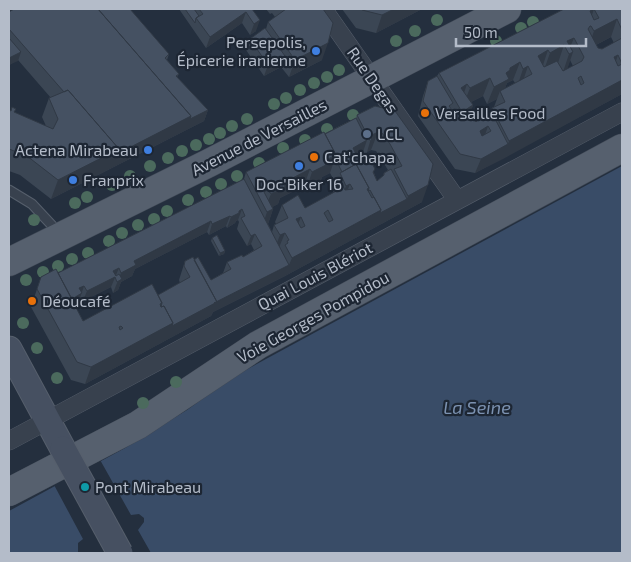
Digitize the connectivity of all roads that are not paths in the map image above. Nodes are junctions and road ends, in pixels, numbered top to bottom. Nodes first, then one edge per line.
1 (323, 9) edge
2 (493, 12) edge
3 (373, 78) junction
4 (622, 112) edge
5 (622, 148) edge
6 (9, 190) edge
7 (457, 200) junction
8 (62, 236) junction
9 (9, 262) edge
10 (9, 349) edge
11 (47, 419) junction
12 (9, 441) edge
13 (9, 492) edge
14 (120, 553) edge

1 - 3 street, Rue Degas
2 - 3 main road, Avenue de Versailles
3 - 7 street, Rue Degas
3 - 8 main road, Avenue de Versailles
4 - 7 street, Quai Louis Blériot
5 - 13 main road, Voie Georges Pompidou
6 - 8 lane
7 - 11 street, Quai Louis Blériot
8 - 9 main road, Avenue de Versailles
10 - 11 main road
11 - 12 street, Quai Louis Blériot
11 - 14 main road, bridge

